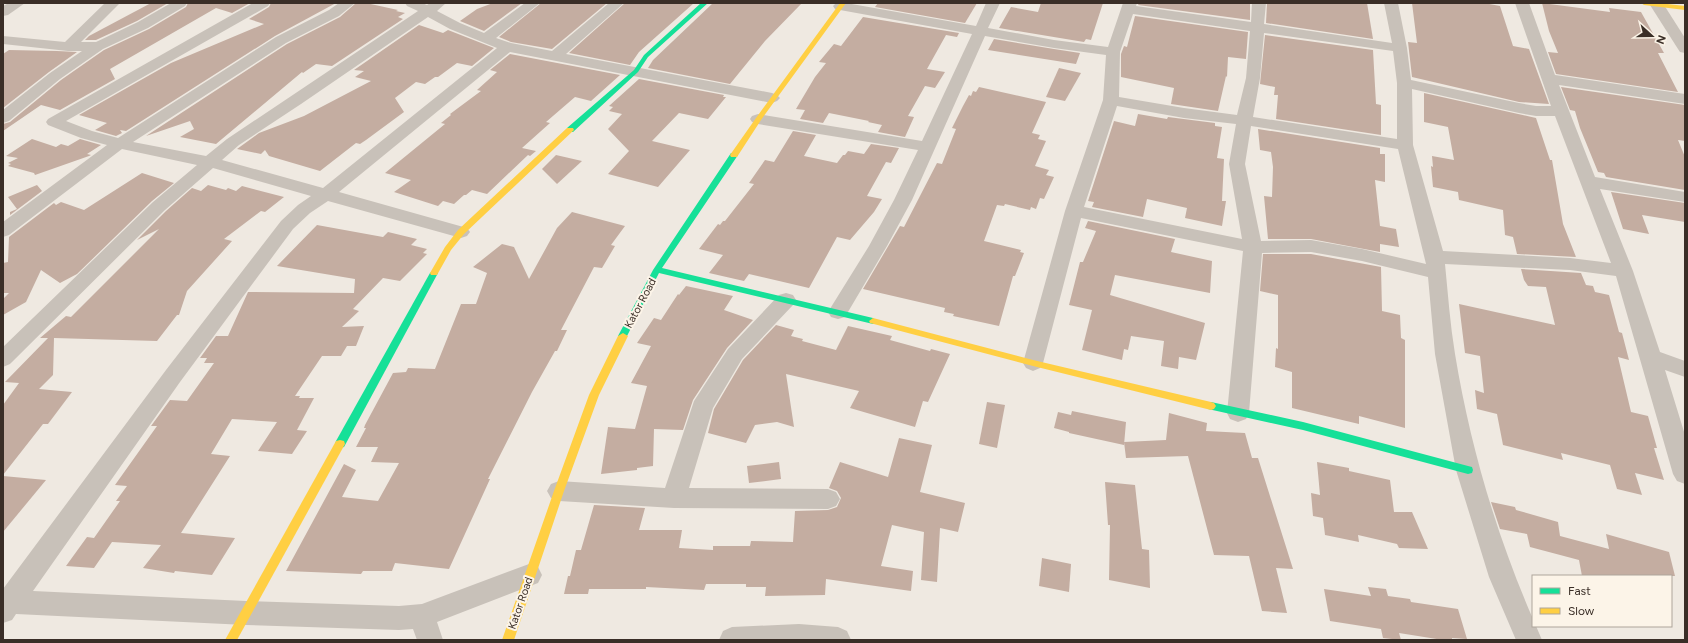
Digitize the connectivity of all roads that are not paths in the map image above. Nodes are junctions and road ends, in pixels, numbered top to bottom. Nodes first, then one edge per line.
1 (18, 3) edge
2 (113, 3) edge
3 (180, 3) edge
4 (263, 3) edge
5 (348, 3) edge
6 (412, 3) edge
7 (533, 3) edge
8 (617, 3) edge
9 (705, 3) edge
10 (993, 3) edge
11 (1259, 3) edge
12 (1391, 3) edge
13 (1522, 3) edge
14 (1651, 4) edge
15 (842, 5) edge
16 (1129, 6) edge
17 (433, 7) edge
18 (1685, 8) edge
19 (3, 12) edge
20 (1256, 28) junction
21 (980, 30) junction
22 (485, 39) junction
23 (3, 40) edge
24 (98, 46) junction
25 (68, 47) junction
26 (507, 47) junction
27 (1400, 48) junction
28 (1685, 49) edge
29 (1113, 52) junction
30 (554, 57) junction
31 (636, 71) junction
32 (1549, 79) junction
33 (1404, 83) junction
34 (772, 98) junction
35 (1685, 99) edge
36 (1111, 100) junction
37 (1561, 111) junction
38 (3, 118) edge
39 (758, 118) junction
40 (1244, 120) junction
41 (119, 144) junction
42 (1405, 144) junction
43 (928, 147) junction
44 (209, 162) junction
45 (1588, 181) junction
46 (326, 194) junction
47 (1685, 197) edge
48 (1074, 211) junction
49 (3, 231) edge
50 (461, 232) junction
51 (1253, 247) junction
52 (1436, 265) junction
53 (658, 270) junction
54 (1624, 271) junction
55 (786, 300) junction
56 (838, 312) junction
57 (1651, 357) junction
58 (3, 359) edge
59 (1033, 363) junction
60 (1685, 369) edge
61 (1238, 413) junction
62 (1468, 470) junction
63 (1685, 474) edge
64 (559, 491) junction
65 (674, 498) junction
66 (828, 499) dead end
67 (529, 575) junction
68 (5, 605) edge
69 (246, 613) junction
70 (426, 628) edge
71 (799, 638) edge
72 (231, 640) edge
73 (508, 640) edge
74 (732, 640) edge
75 (838, 640) edge
76 (1529, 640) edge

1 - 19 street
2 - 25 street
3 - 24 street
4 - 41 street
5 - 41 street
6 - 17 street
7 - 22 street
8 - 30 street
9 - 31 street
10 - 21 street
11 - 20 street
12 - 27 street
13 - 32 street
14 - 18 street
14 - 28 street
15 - 21 street
15 - 34 street, Kator Road
16 - 20 street
16 - 29 street
17 - 22 street
17 - 44 street
20 - 27 street
20 - 40 street
21 - 29 street
21 - 43 street
22 - 26 street
23 - 25 street
24 - 25 street
24 - 38 street
26 - 30 street
26 - 46 street
27 - 33 street
29 - 36 street
30 - 31 street
31 - 34 street
31 - 50 street
32 - 35 street
32 - 37 street
33 - 37 street
33 - 42 street
34 - 39 street, Kator Road
36 - 40 street
36 - 48 street
37 - 45 street
39 - 43 street
39 - 53 street, Kator Road
40 - 42 street
40 - 51 street
41 - 44 street
41 - 49 street
42 - 52 street
43 - 56 street
44 - 46 street
44 - 58 street
45 - 47 street
45 - 54 street
46 - 50 street
46 - 68 street
48 - 51 street
48 - 59 street
50 - 69 street
51 - 52 street
51 - 61 street
52 - 54 street
52 - 62 street
53 - 55 street
53 - 64 street, Kator Road
54 - 57 street
55 - 56 street
55 - 65 street
56 - 59 street
57 - 60 street
57 - 63 street
59 - 61 street
61 - 62 street
62 - 76 street
64 - 65 street
64 - 67 street, Kator Road
65 - 66 street
67 - 70 street
67 - 73 street, Kator Road
68 - 69 street
69 - 70 street
69 - 72 street
71 - 74 street
71 - 75 street

